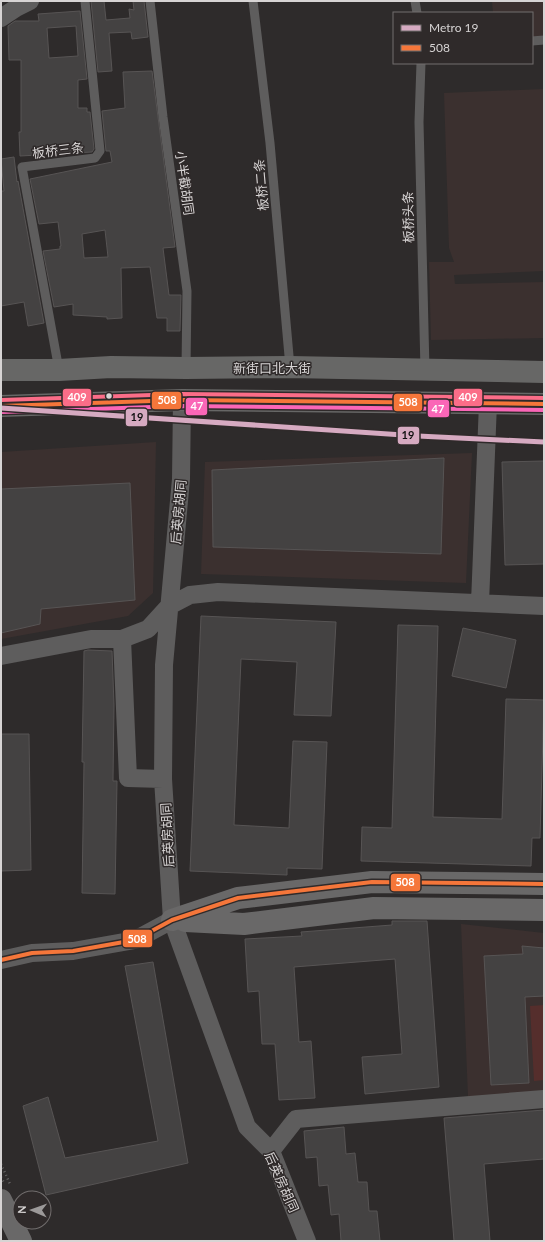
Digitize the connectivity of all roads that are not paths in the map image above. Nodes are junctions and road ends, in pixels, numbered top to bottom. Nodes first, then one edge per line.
1 (30, 1) edge
2 (86, 1) edge
3 (150, 1) edge
4 (253, 1) edge
5 (415, 1) edge
6 (417, 12) edge
7 (1, 18) edge
8 (544, 40) edge
9 (533, 41) edge
10 (421, 64) edge
11 (290, 367) junction
12 (186, 368) junction
13 (1, 370) edge
14 (59, 370) junction
15 (425, 370) junction
16 (544, 372) edge
17 (182, 400) junction
18 (488, 403) junction
19 (544, 404) edge
20 (1, 406) edge
21 (480, 603) junction
22 (169, 606) junction
23 (544, 606) edge
24 (122, 639) junction
25 (1, 656) edge
26 (163, 780) junction
27 (544, 884) edge
28 (544, 910) edge
29 (172, 920) junction
30 (1, 960) edge
31 (544, 1099) edge
32 (271, 1151) junction
33 (1, 1200) edge
34 (21, 1241) edge
35 (307, 1241) edge

1 - 7 street
2 - 14 lane, 板桥三条
3 - 12 lane, 小半截胡同
4 - 11 lane, 板桥二条
5 - 6 lane
8 - 9 lane
10 - 15 lane, 板桥头条
11 - 12 main road, 新街口北大街
11 - 15 main road, 新街口北大街
12 - 14 main road, 新街口北大街
13 - 14 main road, 新街口北大街
15 - 16 main road, 新街口北大街
17 - 18 main road
17 - 20 main road
17 - 22 street, 后英房胡同
18 - 19 main road
18 - 21 street
21 - 22 street
21 - 23 street
22 - 24 street
22 - 26 street, 后英房胡同
24 - 25 street
24 - 26 street
26 - 29 street, 后英房胡同
27 - 29 street
28 - 29 street
29 - 30 street
29 - 32 street, 后英房胡同
31 - 32 street
32 - 35 street, 后英房胡同
33 - 34 street

